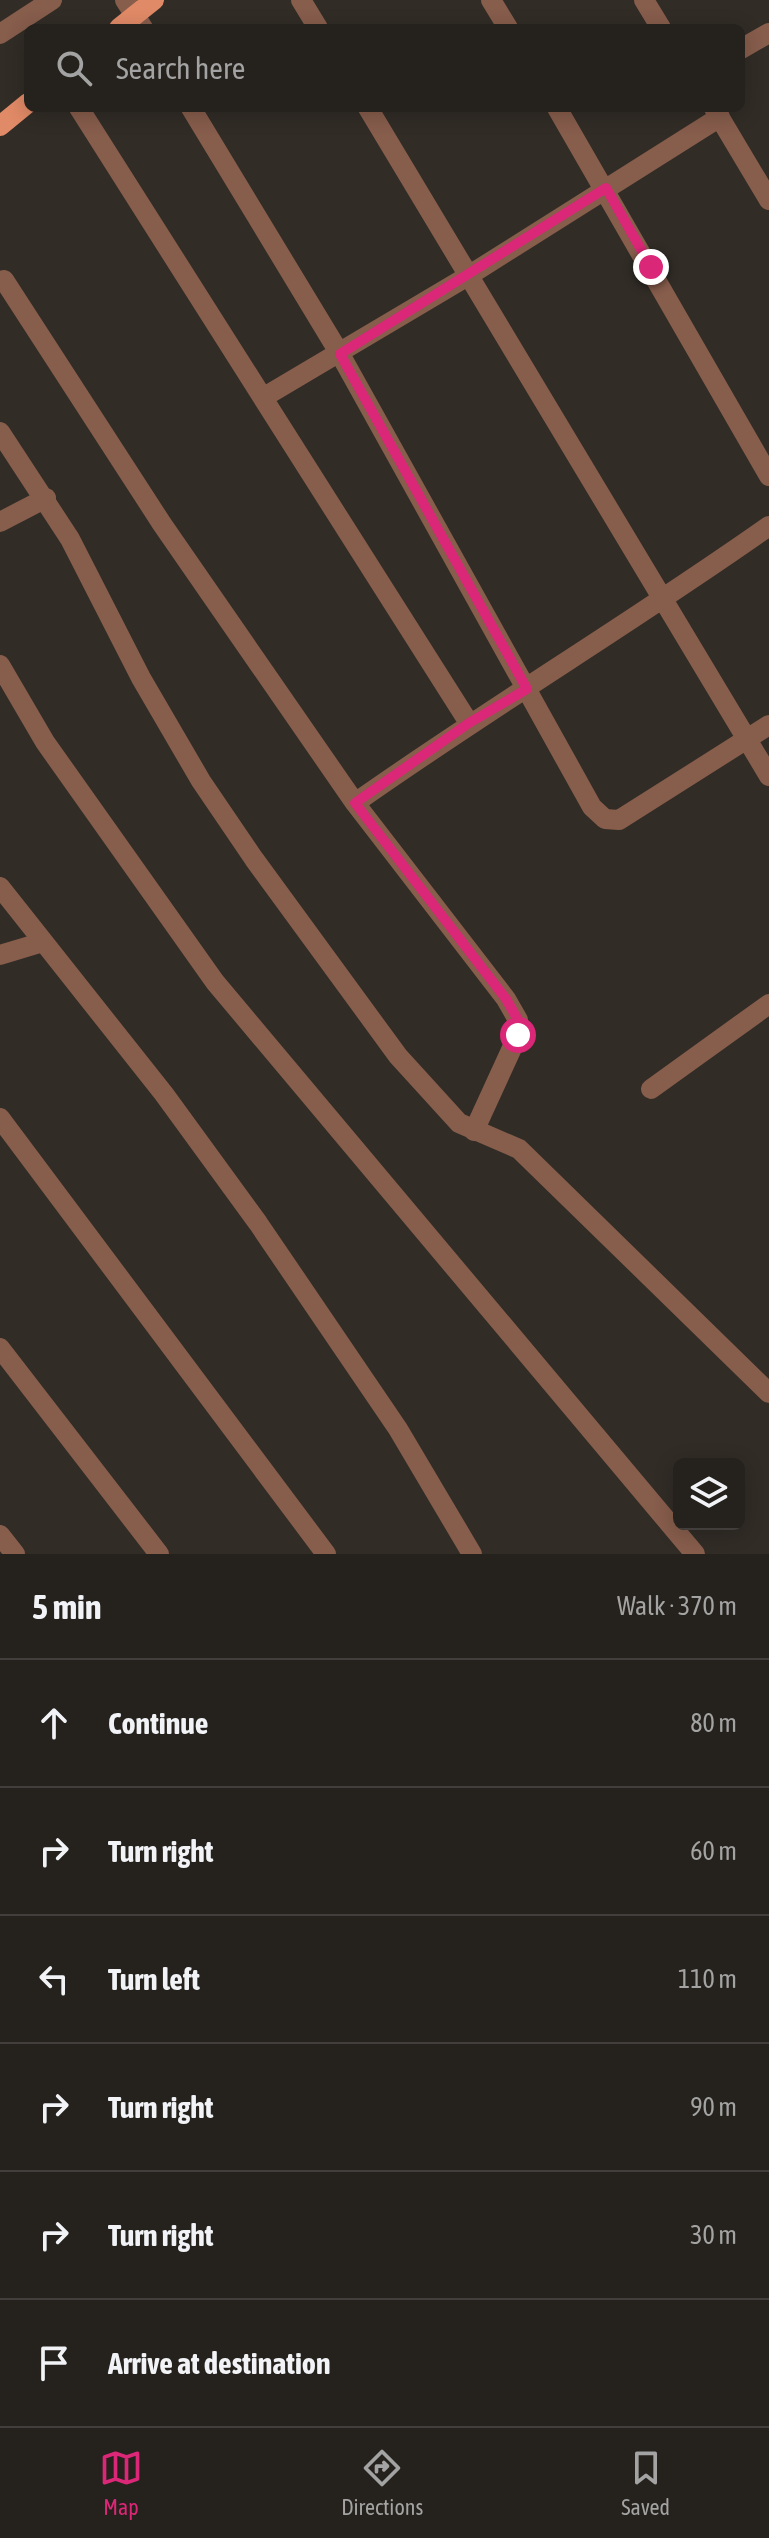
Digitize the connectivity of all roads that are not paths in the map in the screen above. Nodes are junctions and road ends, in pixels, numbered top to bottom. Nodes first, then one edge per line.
1 (52, 0) edge
2 (154, 0) edge
3 (301, 0) edge
4 (491, 0) edge
5 (644, 0) edge
6 (131, 18) edge
7 (316, 24) edge
8 (506, 24) edge
9 (659, 24) edge
10 (769, 33) edge
11 (0, 34) edge
12 (745, 47) edge
13 (24, 106) edge
14 (82, 112) edge
15 (193, 112) edge
16 (370, 112) edge
17 (559, 112) edge
18 (717, 112) edge
19 (0, 126) edge
20 (606, 188) junction
21 (769, 200) edge
22 (468, 276) junction
23 (4, 280) dead end
24 (340, 354) junction
25 (264, 397) junction
26 (0, 432) edge
27 (769, 476) edge
28 (46, 498) junction
29 (0, 522) edge
30 (769, 526) edge
31 (661, 602) junction
32 (0, 665) edge
33 (527, 689) junction
34 (469, 723) junction
35 (769, 725) edge
36 (747, 740) junction
37 (769, 776) edge
38 (355, 803) junction
39 (0, 887) edge
40 (43, 942) junction
41 (0, 955) edge
42 (769, 1004) edge
43 (651, 1089) dead end
44 (0, 1118) edge
45 (474, 1131) junction
46 (0, 1348) edge
47 (769, 1393) edge
48 (0, 1535) edge
49 (15, 1554) edge
50 (159, 1554) edge
51 (326, 1554) edge
52 (472, 1554) edge
53 (695, 1554) edge

1 - 11 street
2 - 6 main road
3 - 7 street
4 - 8 street
5 - 9 street
10 - 12 street
13 - 19 main road
14 - 25 street
15 - 24 street
16 - 22 street
17 - 20 street
18 - 20 street
18 - 21 street
20 - 22 street
20 - 27 street
22 - 24 street
22 - 31 street
23 - 38 street
24 - 25 street
24 - 33 street
25 - 34 street
26 - 28 street
28 - 29 street
28 - 45 street
30 - 31 street
31 - 33 street
31 - 36 street
32 - 53 street
33 - 34 street
33 - 36 street
34 - 38 street
35 - 36 street
36 - 37 street
38 - 45 street
39 - 40 street
40 - 41 street
40 - 52 street
42 - 43 street
44 - 51 street
45 - 47 street
46 - 50 street
48 - 49 street

